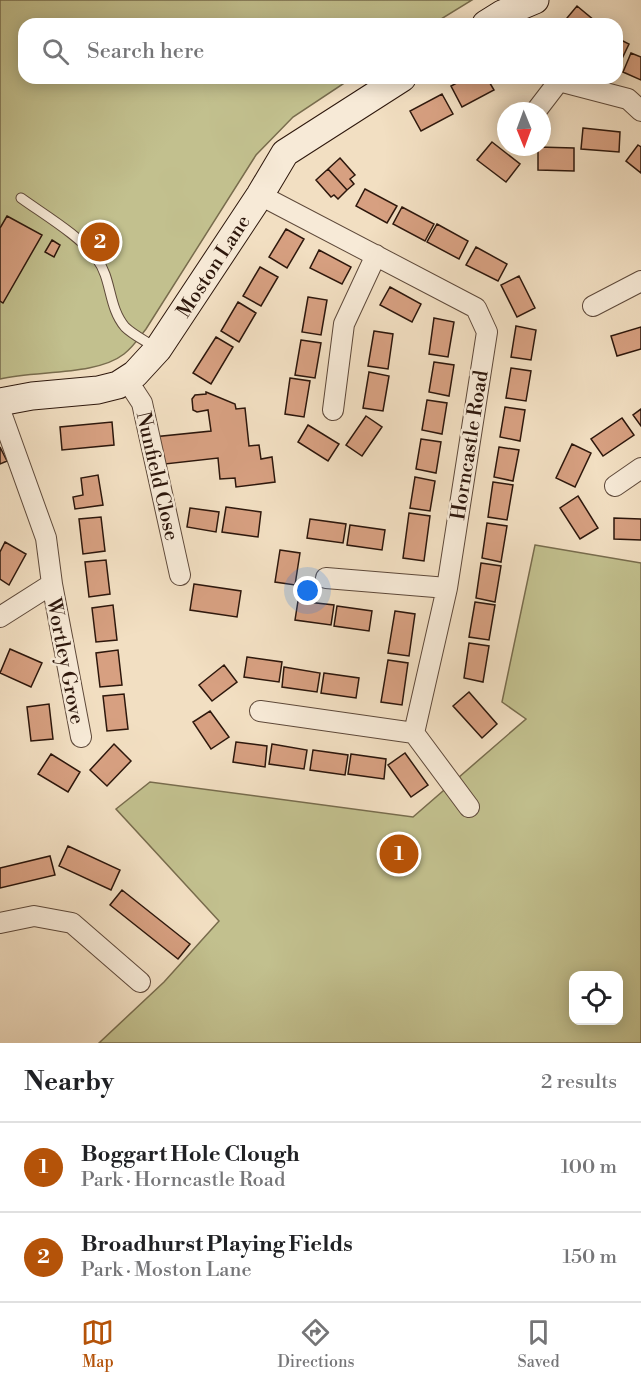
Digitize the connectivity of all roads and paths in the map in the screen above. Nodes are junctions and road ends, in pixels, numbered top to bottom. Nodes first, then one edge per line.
1 (535, 0) edge
2 (504, 18) edge
3 (393, 84) edge
4 (555, 84) edge
5 (573, 84) edge
6 (542, 102) edge
7 (641, 111) edge
8 (260, 195) junction
9 (21, 198) dead end
10 (376, 255) junction
11 (641, 280) edge
12 (593, 306) dead end
13 (158, 349) junction
14 (127, 380) junction
15 (0, 402) edge
16 (0, 410) edge
17 (333, 410) dead end
18 (641, 468) edge
19 (615, 486) dead end
20 (180, 575) dead end
21 (326, 579) dead end
22 (52, 584) junction
23 (447, 588) junction
24 (0, 617) edge
25 (260, 711) dead end
26 (414, 733) junction
27 (81, 737) dead end
28 (469, 807) dead end
29 (0, 923) edge
30 (140, 982) dead end

1 - 2 street
3 - 8 street, Moston Lane
4 - 6 street
5 - 7 street
8 - 10 street, Horncastle Road
8 - 13 street, Moston Lane
9 - 13 lane
10 - 17 street
10 - 23 street, Horncastle Road
11 - 12 street
13 - 14 street, Moston Lane
14 - 15 street, Moston Lane
14 - 20 street, Nunfield Close
16 - 22 street, Wortley Grove
18 - 19 street
21 - 23 street
22 - 24 street
22 - 27 street, Wortley Grove
23 - 26 street, Horncastle Road
25 - 26 street
26 - 28 street
29 - 30 street

